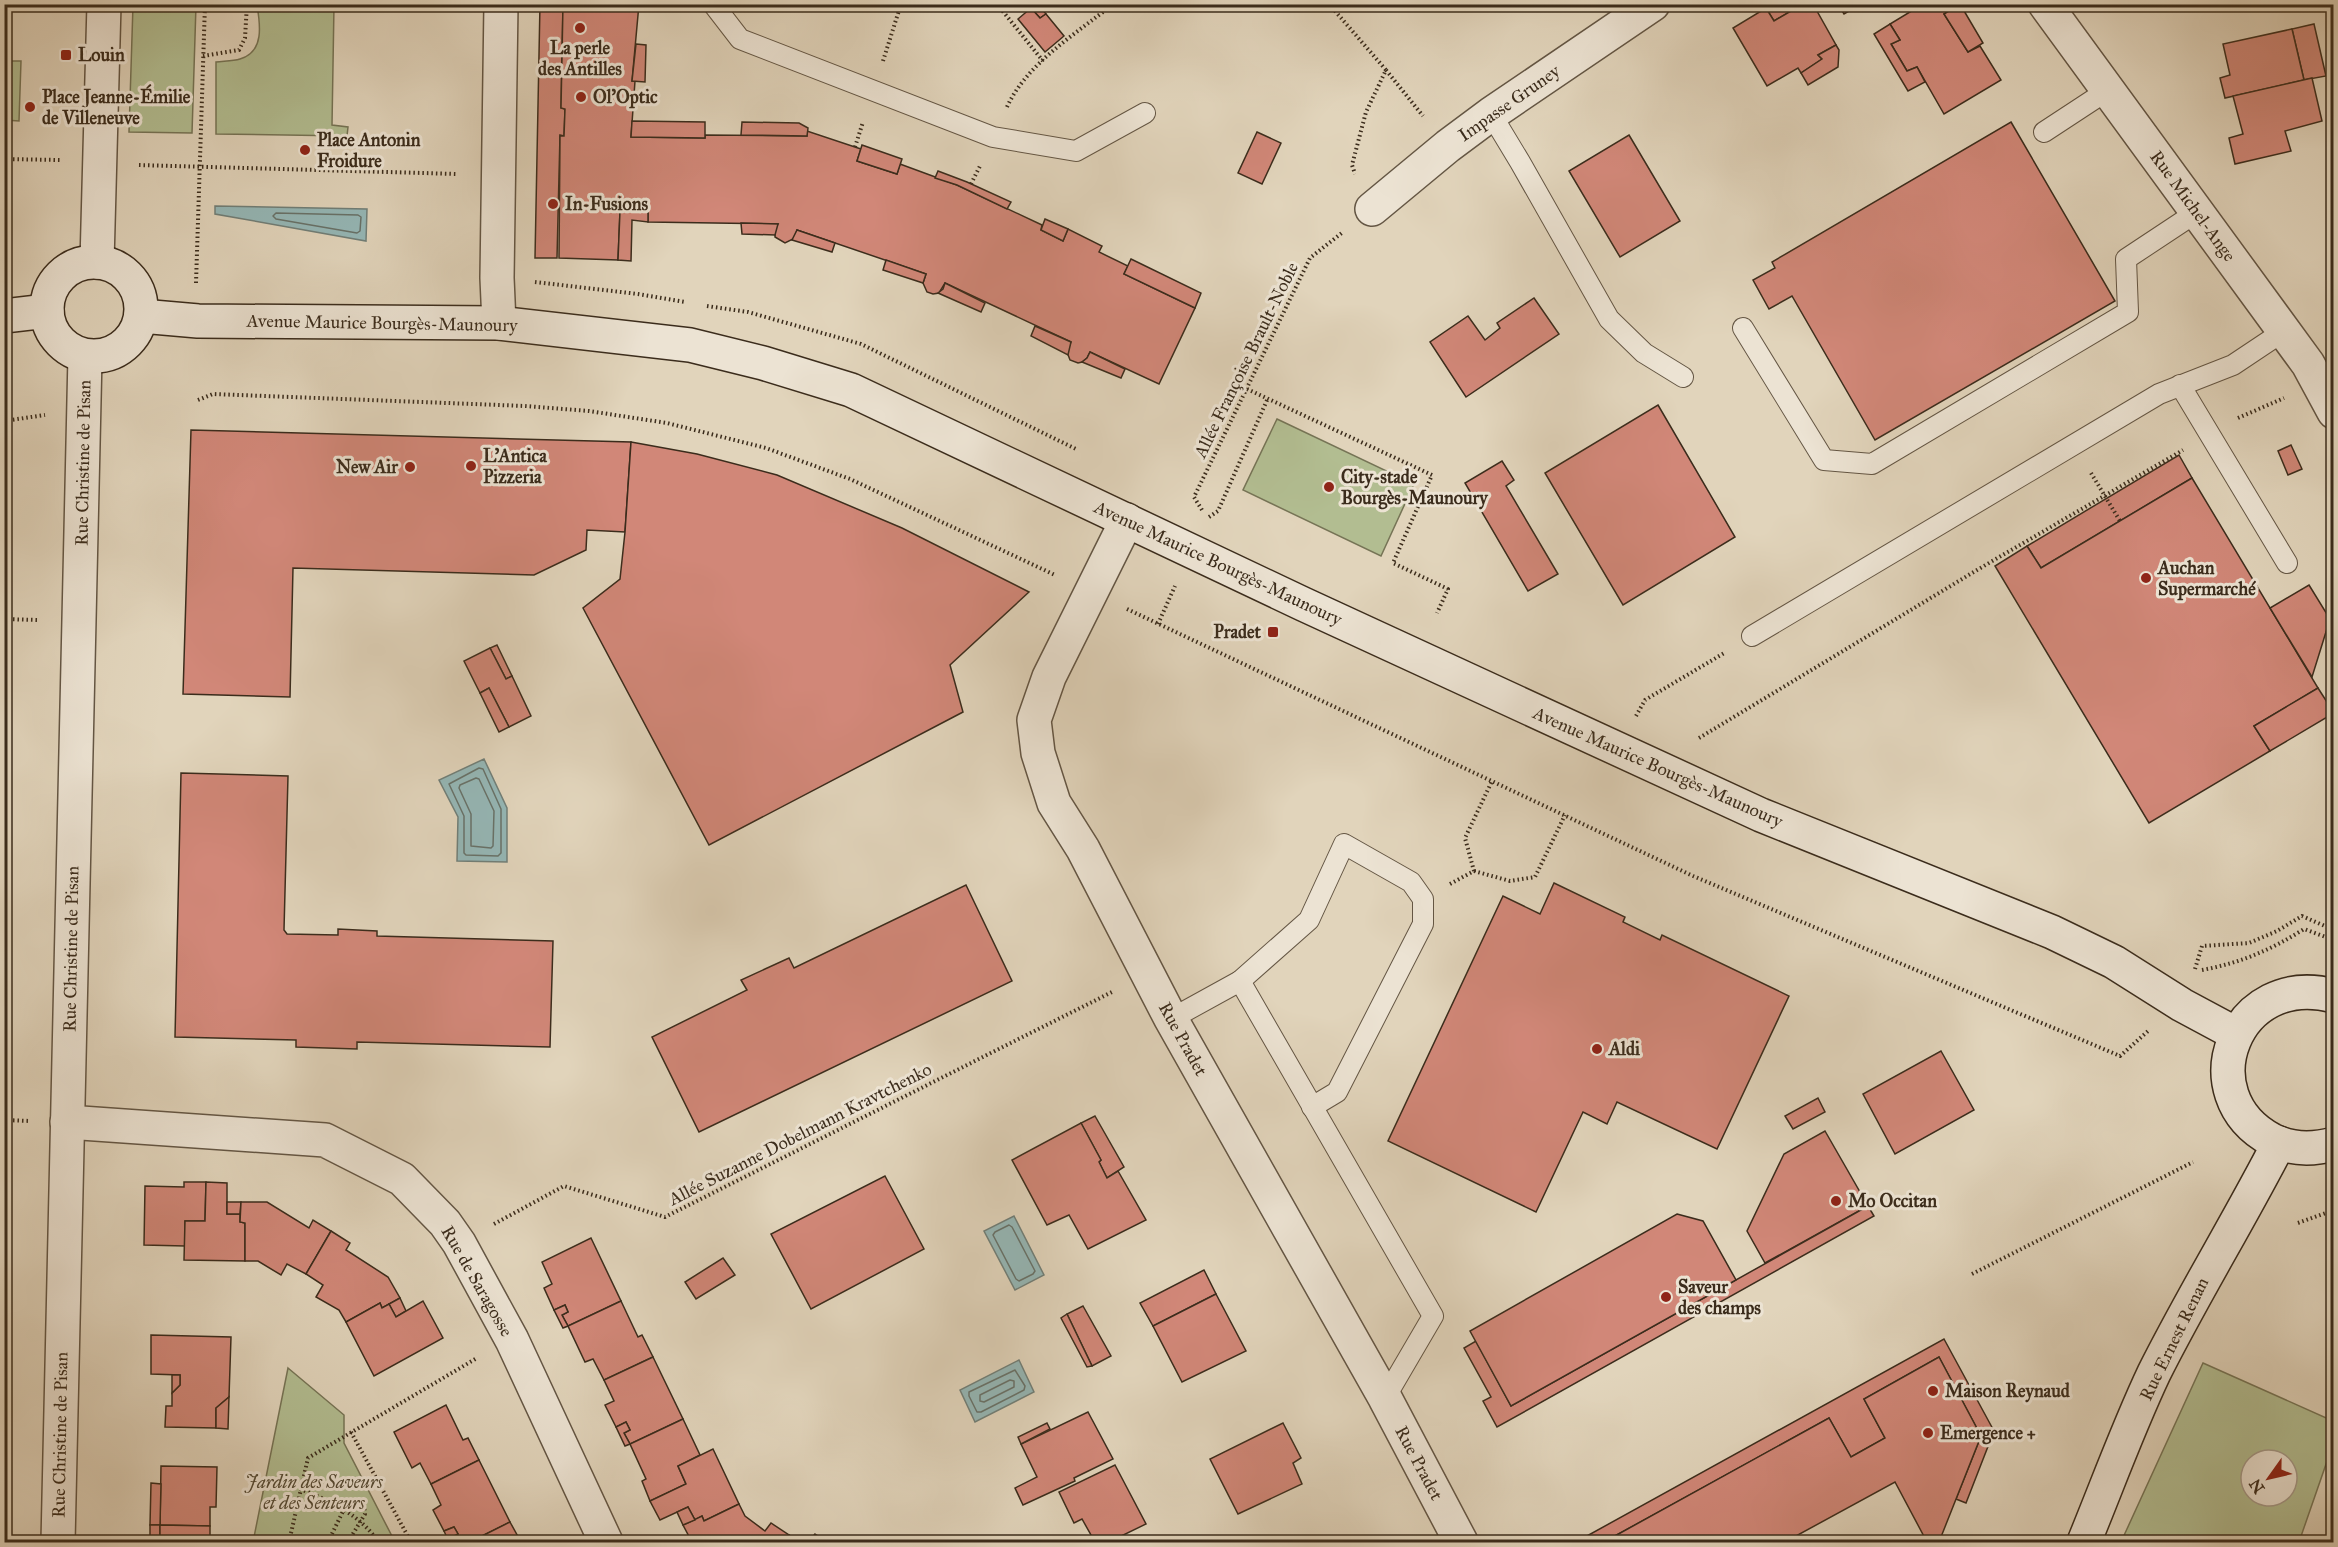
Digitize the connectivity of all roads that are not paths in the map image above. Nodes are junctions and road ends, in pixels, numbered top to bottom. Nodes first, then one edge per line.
1 (104, 4) edge
2 (501, 4) edge
3 (713, 4) edge
4 (1653, 4) edge
5 (2045, 4) edge
6 (2108, 90) junction
7 (1144, 113) dead end
8 (1491, 114) junction
9 (2044, 132) dead end
10 (1372, 209) road end
11 (2197, 212) junction
12 (97, 262) junction
13 (47, 311) junction
14 (4, 316) edge
15 (141, 316) junction
16 (500, 323) junction
17 (1743, 328) dead end
18 (2284, 331) junction
19 (86, 356) junction
20 (1683, 377) dead end
21 (2180, 385) junction
22 (2334, 412) edge
23 (1127, 520) junction
24 (2287, 563) dead end
25 (1752, 636) road end
26 (1240, 981) junction
27 (2334, 996) edge
28 (1171, 1019) junction
29 (2236, 1034) junction
30 (1312, 1107) junction
31 (67, 1122) junction
32 (2279, 1143) junction
33 (2334, 1144) edge
34 (1384, 1398) junction
35 (58, 1542) edge
36 (606, 1542) edge
37 (1461, 1542) edge
38 (2084, 1542) edge

1 - 12 street
2 - 16 street
3 - 7 lane
4 - 8 street, Impasse Gruney
5 - 6 street, Rue Michel-Ange
6 - 9 lane
6 - 11 street, Rue Michel-Ange
8 - 10 street, Impasse Gruney
8 - 20 lane
11 - 17 lane
11 - 18 street, Rue Michel-Ange
12 - 13 street
12 - 15 street
13 - 14 street
13 - 19 street
15 - 16 street, Avenue Maurice Bourgès-Maunoury
15 - 19 street
16 - 23 street, Avenue Maurice Bourgès-Maunoury
18 - 21 lane
18 - 22 street, Rue Michel-Ange
19 - 31 street, Rue Christine de Pisan
21 - 24 lane
21 - 25 lane
23 - 28 street, Rue Pradet
23 - 29 street, Avenue Maurice Bourgès-Maunoury
26 - 28 lane
26 - 30 lane
26 - 30 lane
27 - 29 street
28 - 34 street, Rue Pradet
29 - 32 street
30 - 34 lane
31 - 35 street, Rue Christine de Pisan
31 - 36 street, Rue de Saragosse
32 - 33 street
32 - 38 street, Rue Ernest Renan
34 - 37 street, Rue Pradet

